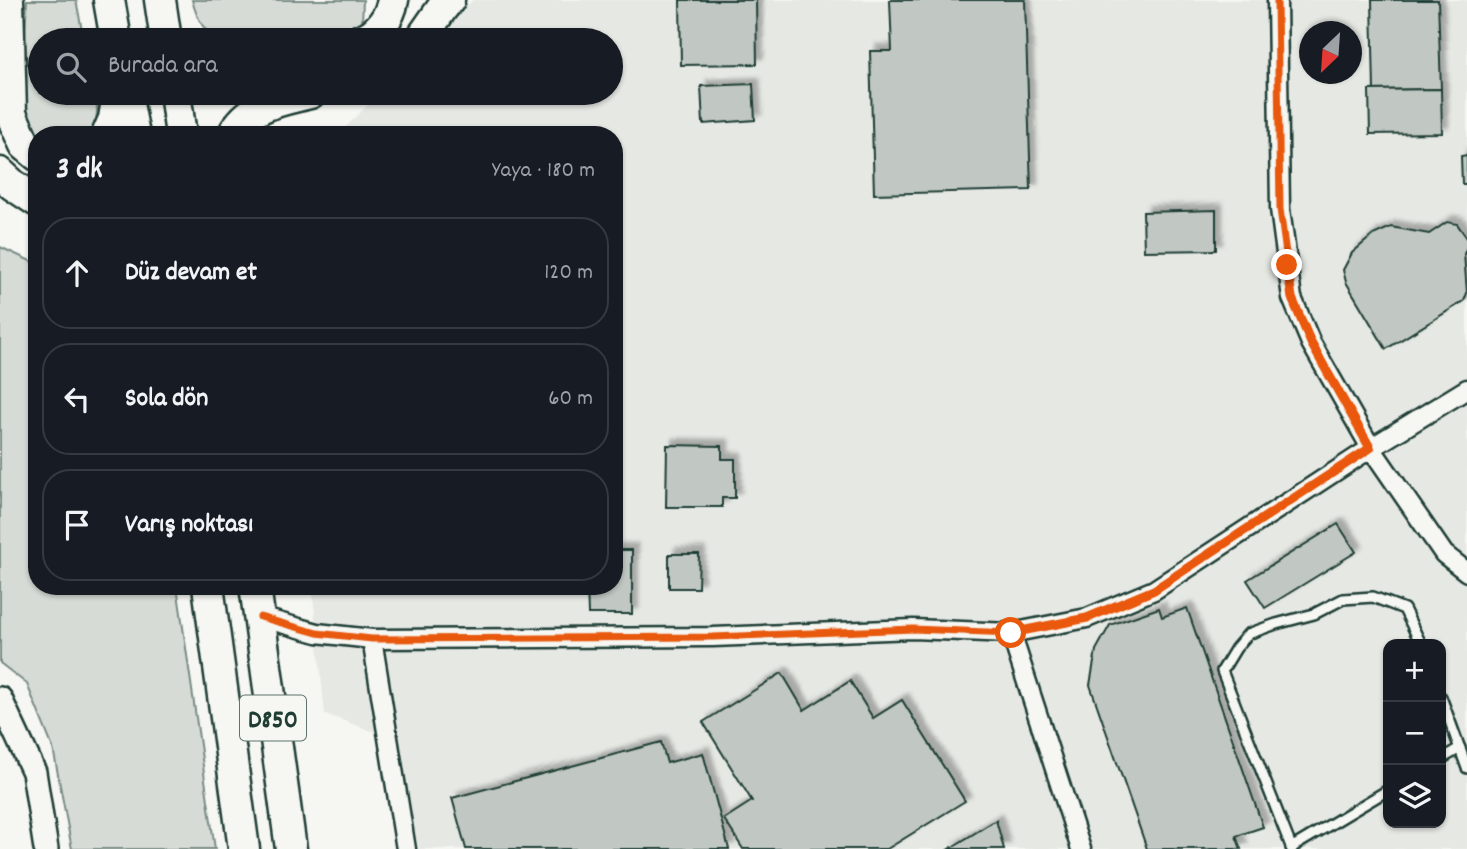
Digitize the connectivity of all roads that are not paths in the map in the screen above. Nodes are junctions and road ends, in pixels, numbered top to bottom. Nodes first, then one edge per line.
1 (8, 0) edge
2 (109, 0) edge
3 (393, 0) edge
4 (449, 0) edge
5 (1277, 0) edge
6 (114, 28) edge
7 (380, 28) edge
8 (428, 28) edge
9 (116, 105) edge
10 (128, 105) edge
11 (176, 105) edge
12 (264, 105) edge
13 (111, 126) edge
14 (132, 126) edge
15 (180, 126) edge
16 (238, 126) edge
17 (28, 148) edge
18 (0, 173) edge
19 (28, 195) edge
20 (1467, 389) edge
21 (1370, 448) junction
22 (1467, 572) edge
23 (209, 595) edge
24 (256, 595) edge
25 (260, 617) junction
26 (1011, 633) junction
27 (372, 639) junction
28 (1419, 639) edge
29 (0, 699) edge
30 (1443, 702) edge
31 (1460, 748) junction
32 (1446, 756) edge
33 (1467, 768) edge
34 (1383, 793) edge
35 (1291, 848) edge
36 (46, 849) edge
37 (243, 849) edge
38 (291, 849) edge
39 (406, 849) edge
40 (1081, 849) edge

1 - 17 highway
2 - 6 highway
3 - 7 highway
4 - 8 highway
5 - 21 street
9 - 13 highway
10 - 14 highway
11 - 15 highway
12 - 16 highway
18 - 19 highway
20 - 21 street
21 - 22 street
21 - 26 street
23 - 37 highway, D850
24 - 25 highway, D850
25 - 27 street
25 - 38 highway, D850
26 - 27 street
26 - 40 street
27 - 39 street
28 - 35 lane
29 - 36 street
30 - 31 lane
31 - 32 lane
31 - 33 lane
34 - 35 lane

